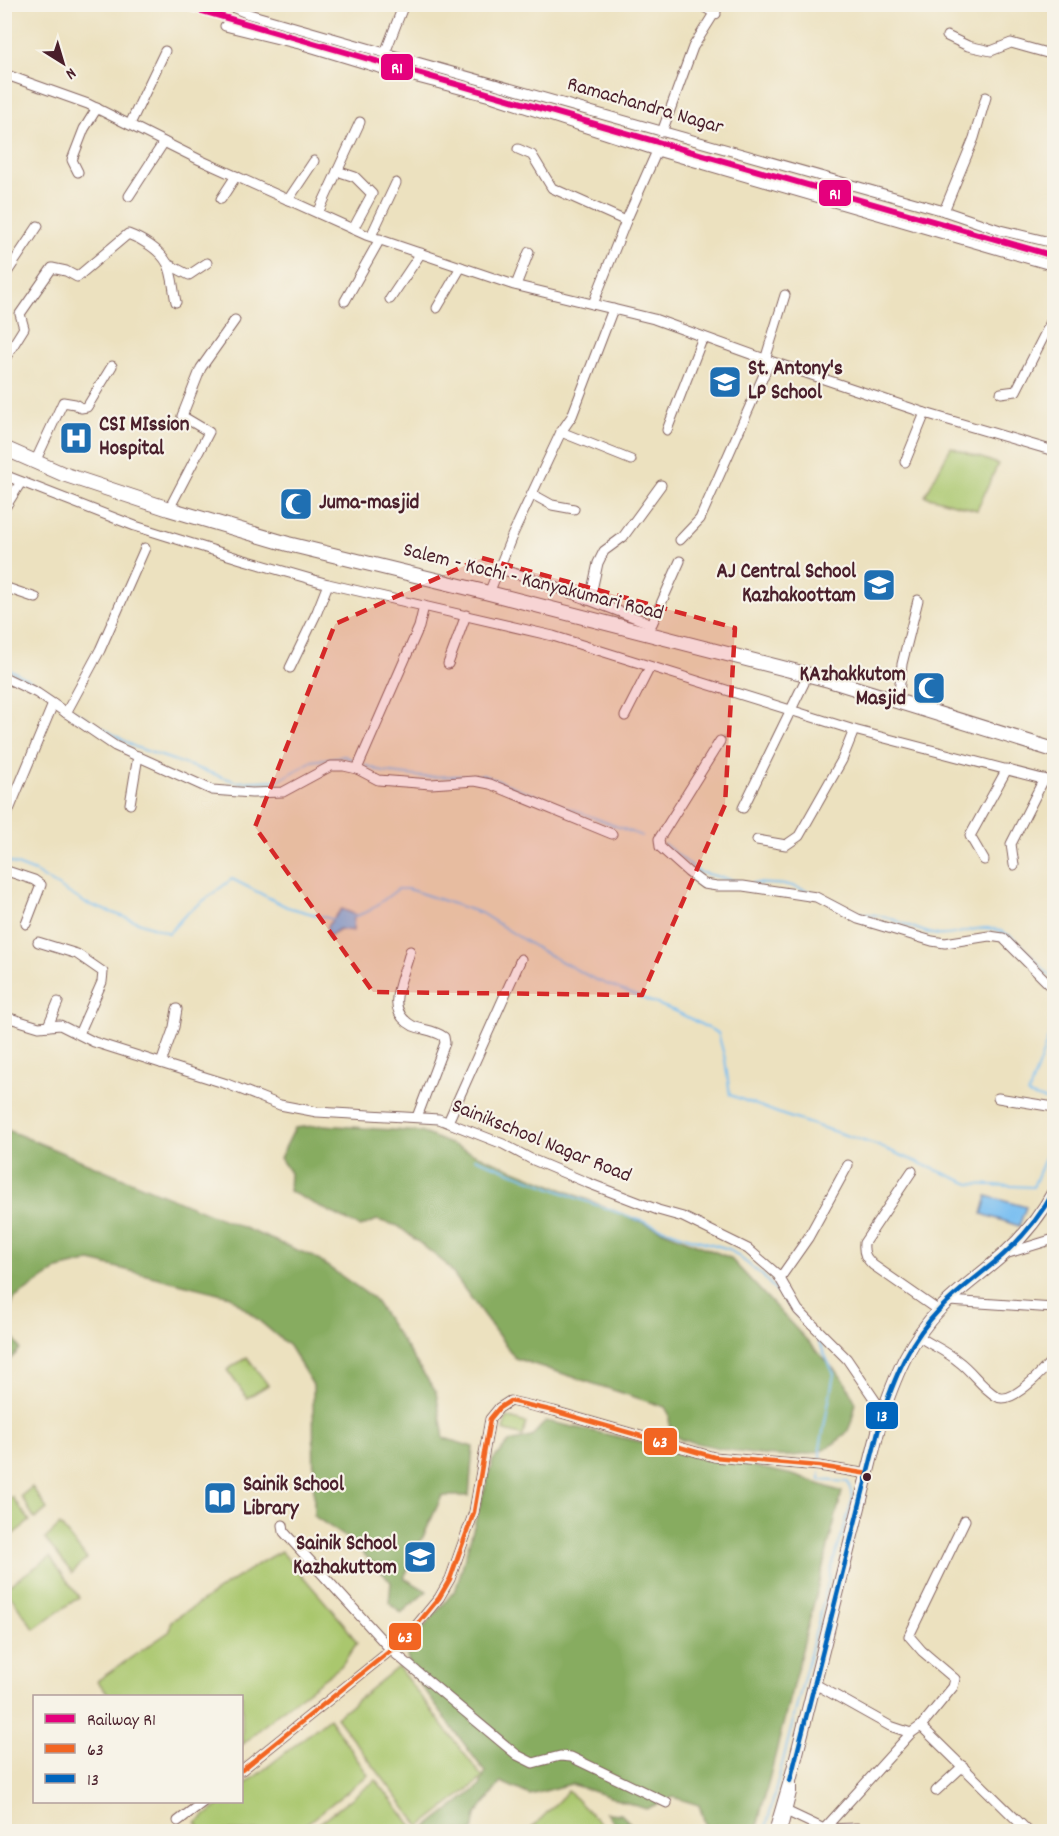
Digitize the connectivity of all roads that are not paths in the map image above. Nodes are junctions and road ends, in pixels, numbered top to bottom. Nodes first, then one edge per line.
1 (225, 4) edge
2 (404, 4) edge
3 (699, 4) edge
4 (718, 9) edge
5 (225, 26) dead end
6 (947, 36) dead end
7 (165, 51) dead end
8 (386, 53) junction
9 (1054, 55) edge
10 (4, 74) edge
11 (986, 97) dead end
12 (97, 108) junction
13 (360, 122) dead end
14 (130, 124) junction
15 (662, 132) junction
16 (164, 142) junction
17 (518, 149) dead end
18 (657, 151) junction
19 (314, 161) dead end
20 (337, 171) junction
21 (78, 172) dead end
22 (236, 176) junction
23 (396, 183) dead end
24 (129, 196) dead end
25 (221, 199) dead end
26 (288, 200) junction
27 (944, 211) junction
28 (318, 213) junction
29 (626, 221) junction
30 (39, 226) dead end
31 (353, 229) junction
32 (376, 238) junction
33 (1054, 243) edge
34 (529, 252) dead end
35 (421, 253) junction
36 (207, 263) dead end
37 (168, 264) junction
38 (1054, 266) edge
39 (461, 267) junction
40 (4, 277) edge
41 (516, 285) junction
42 (785, 295) dead end
43 (390, 299) dead end
44 (345, 301) dead end
45 (176, 302) dead end
46 (593, 304) junction
47 (437, 308) dead end
48 (613, 309) junction
49 (1054, 316) edge
50 (235, 320) dead end
51 (703, 337) junction
52 (4, 360) edge
53 (768, 361) junction
54 (112, 366) dead end
55 (1001, 393) dead end
56 (925, 413) junction
57 (667, 430) dead end
58 (561, 432) junction
59 (4, 448) edge
60 (1054, 451) edge
61 (631, 460) dead end
62 (35, 462) junction
63 (905, 462) dead end
64 (4, 475) edge
65 (21, 482) junction
66 (661, 485) dead end
67 (532, 494) junction
68 (4, 509) edge
69 (169, 509) junction
70 (574, 509) dead end
71 (680, 540) dead end
72 (145, 548) dead end
73 (680, 561) dead end
74 (499, 569) junction
75 (328, 584) junction
76 (4, 587) edge
77 (489, 593) junction
78 (36, 598) dead end
79 (587, 600) junction
80 (918, 600) dead end
81 (424, 606) junction
82 (466, 615) junction
83 (448, 664) dead end
84 (650, 667) junction
85 (290, 668) dead end
86 (4, 677) edge
87 (804, 683) dead end
88 (898, 702) junction
89 (53, 704) junction
90 (790, 710) junction
91 (66, 713) junction
92 (625, 716) dead end
93 (854, 730) junction
94 (720, 741) dead end
95 (1054, 750) edge
96 (138, 756) junction
97 (357, 769) junction
98 (1007, 769) junction
99 (1044, 779) junction
100 (1054, 782) edge
101 (130, 804) dead end
102 (743, 808) dead end
103 (4, 822) edge
104 (612, 834) dead end
105 (757, 840) dead end
106 (984, 860) dead end
107 (1014, 865) dead end
108 (4, 870) edge
109 (26, 924) dead end
110 (38, 942) dead end
111 (410, 951) dead end
112 (520, 959) dead end
113 (1054, 989) edge
114 (58, 1002) dead end
115 (177, 1009) dead end
116 (4, 1019) edge
117 (48, 1026) junction
118 (79, 1034) junction
119 (161, 1063) junction
120 (998, 1098) dead end
121 (1054, 1107) edge
122 (417, 1117) junction
123 (447, 1122) junction
124 (848, 1165) dead end
125 (912, 1171) dead end
126 (1054, 1191) edge
127 (1054, 1239) edge
128 (1005, 1254) junction
129 (780, 1278) junction
130 (949, 1302) junction
131 (1054, 1308) edge
132 (939, 1311) junction
133 (918, 1336) junction
134 (1054, 1357) edge
135 (883, 1412) junction
136 (868, 1474) junction
137 (965, 1520) dead end
138 (283, 1525) dead end
139 (391, 1650) junction
140 (815, 1684) junction
141 (921, 1726) junction
142 (911, 1733) junction
143 (963, 1766) junction
144 (243, 1769) edge
145 (790, 1781) junction
146 (936, 1791) dead end
147 (202, 1803) edge
148 (667, 1803) dead end
149 (786, 1811) junction
150 (178, 1821) dead end
151 (857, 1828) dead end
152 (824, 1829) junction
153 (775, 1832) edge
154 (780, 1832) edge
155 (1029, 1832) edge

1 - 8 street, Ramachandra Nagar
2 - 8 street
3 - 4 street
4 - 15 street
5 - 18 street
6 - 9 street
7 - 14 street
8 - 15 street, Ramachandra Nagar
10 - 12 street
11 - 27 street
12 - 14 street
12 - 21 street
13 - 20 street
14 - 16 street
15 - 27 street, Ramachandra Nagar
16 - 22 street
16 - 24 street
17 - 29 street
18 - 29 street
18 - 38 street
19 - 26 street
20 - 28 street
20 - 31 street
22 - 25 street
22 - 26 street
23 - 32 street
26 - 28 street
27 - 33 street, Ramachandra Nagar
28 - 31 street
29 - 46 street
30 - 40 street
31 - 32 street
32 - 35 street
32 - 44 street
34 - 41 street
35 - 39 street
35 - 43 street
36 - 37 street
37 - 45 street
37 - 52 street
39 - 41 street
39 - 47 street
41 - 46 street
42 - 53 street
46 - 48 street
48 - 51 street
48 - 58 street
49 - 55 street
50 - 69 street
51 - 53 street
51 - 57 street
53 - 56 street
53 - 71 street
54 - 62 street
56 - 60 street
56 - 63 street
58 - 61 street
58 - 67 street
59 - 62 highway, Salem - Kochi - Kanyakumari Road
62 - 69 highway, Salem - Kochi - Kanyakumari Road
64 - 65 street
65 - 68 street
65 - 75 street
66 - 79 street
67 - 70 street
67 - 74 street
69 - 77 highway, Salem - Kochi - Kanyakumari Road
72 - 91 street
73 - 79 street
74 - 77 street
74 - 79 street
75 - 81 street
75 - 85 street
76 - 78 street
77 - 88 highway, Salem - Kochi - Kanyakumari Road
80 - 88 street
81 - 82 street
81 - 97 street
82 - 83 street
82 - 84 street
84 - 90 street
84 - 92 street
86 - 89 street
87 - 90 street
88 - 95 highway, Salem - Kochi - Kanyakumari Road
89 - 91 street
89 - 103 street
90 - 93 street
90 - 102 street
91 - 96 street
93 - 98 street
93 - 105 street
94 - 113 street
96 - 97 street
96 - 101 street
97 - 104 street
98 - 99 street
98 - 106 street
99 - 100 street
99 - 107 street
108 - 109 street
110 - 118 street
111 - 122 street
112 - 123 street
114 - 117 street
115 - 119 street
116 - 117 street, Sainikschool Nagar Road
117 - 118 street, Sainikschool Nagar Road
118 - 119 street, Sainikschool Nagar Road
119 - 122 street, Sainikschool Nagar Road
120 - 121 street
122 - 123 street, Sainikschool Nagar Road
123 - 129 street, Sainikschool Nagar Road
124 - 129 street
125 - 132 street
126 - 128 main road
127 - 128 street
128 - 130 main road
129 - 135 street, Sainikschool Nagar Road
130 - 131 street
130 - 132 main road
132 - 133 main road
133 - 134 street
133 - 135 main road
135 - 136 main road
136 - 139 street
136 - 140 main road
137 - 141 street
138 - 139 street
139 - 144 street
139 - 148 street
140 - 142 street
140 - 145 main road
141 - 142 street
141 - 143 street
142 - 152 street
143 - 146 street
143 - 155 street
145 - 149 main road
145 - 153 main road
147 - 150 street
149 - 152 street
149 - 154 main road
151 - 152 street

